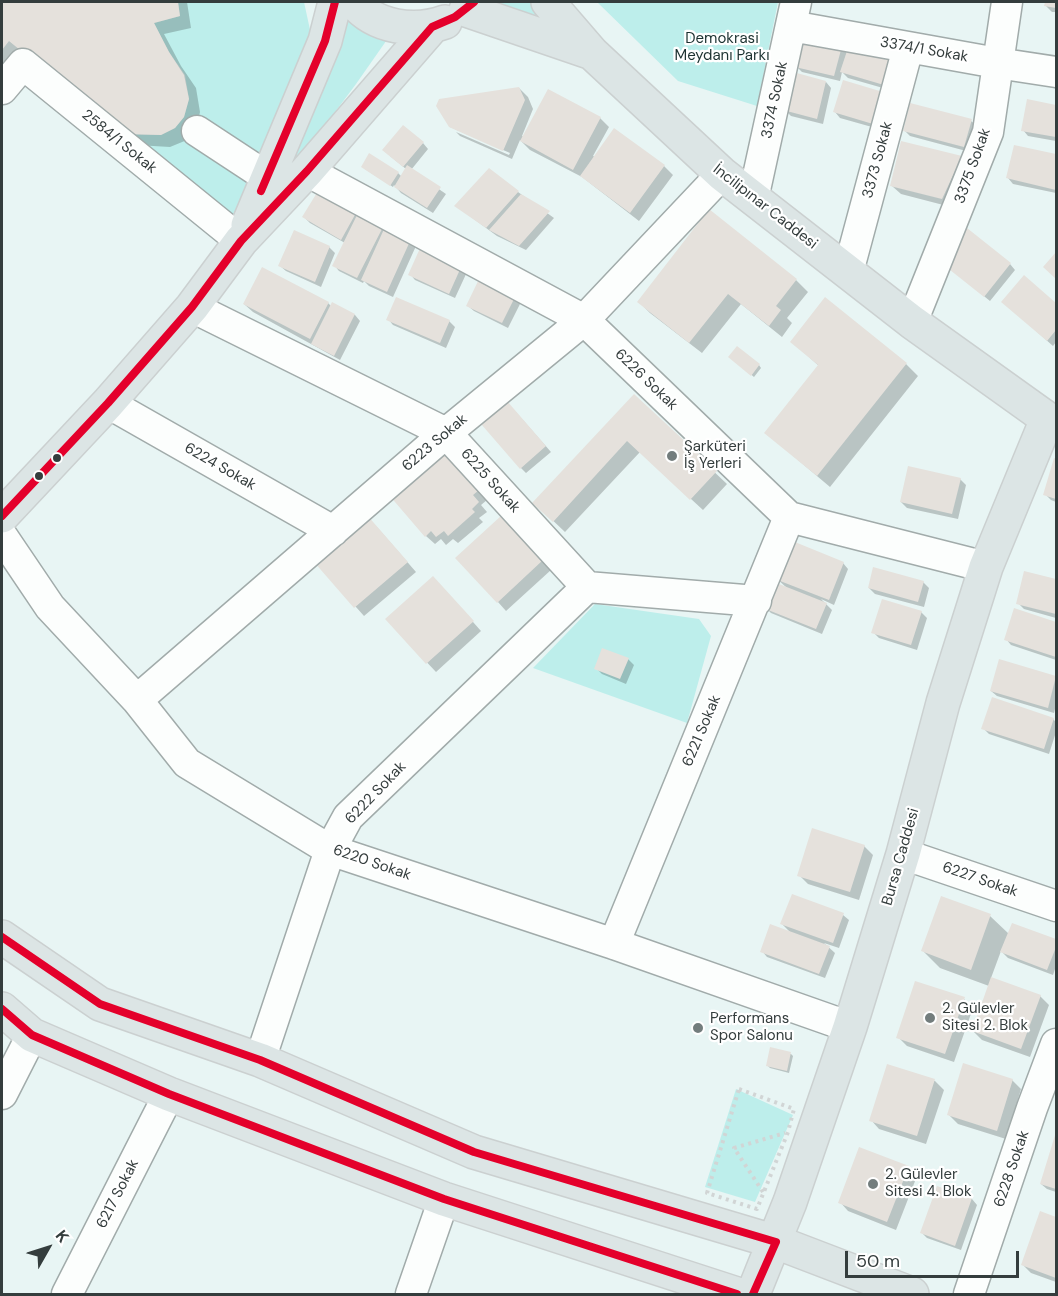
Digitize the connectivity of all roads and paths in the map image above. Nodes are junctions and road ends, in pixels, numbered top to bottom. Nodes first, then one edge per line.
1 (335, 2) edge
2 (354, 2) edge
3 (548, 2) edge
4 (1007, 2) edge
5 (470, 6) edge
6 (794, 14) edge
7 (432, 27) junction
8 (908, 48) junction
9 (592, 53) junction
10 (997, 63) junction
11 (12, 68) edge
12 (1056, 72) edge
13 (2, 89) edge
14 (197, 131) dead end
15 (307, 171) junction
16 (722, 174) junction
17 (267, 177) junction
18 (753, 199) junction
19 (241, 241) junction
20 (848, 272) junction
21 (192, 307) junction
22 (584, 321) junction
23 (912, 322) junction
24 (108, 403) junction
25 (1053, 417) edge
26 (446, 433) junction
27 (2, 516) edge
28 (789, 517) junction
29 (333, 531) junction
30 (2, 536) edge
31 (986, 567) junction
32 (587, 587) junction
33 (756, 601) junction
34 (137, 700) junction
35 (330, 850) junction
36 (903, 854) junction
37 (1056, 906) edge
38 (2, 937) edge
39 (614, 944) junction
40 (2, 1010) edge
41 (849, 1027) junction
42 (32, 1035) junction
43 (1056, 1044) edge
44 (260, 1060) junction
45 (2, 1094) edge
46 (169, 1094) junction
47 (1044, 1112) edge
48 (788, 1132) junction
49 (764, 1193) junction
50 (444, 1199) junction
51 (776, 1242) junction
52 (67, 1294) edge
53 (411, 1294) edge
54 (737, 1294) edge
55 (753, 1294) edge
56 (912, 1294) edge
57 (969, 1294) edge

1 - 17 main road
2 - 7 main road
3 - 9 main road
4 - 10 street, 3375 Sokak
5 - 7 main road
5 - 9 main road, İncilipınar Caddesi
6 - 8 street, 3374/1 Sokak
6 - 18 street, 3374 Sokak
7 - 15 main road
8 - 10 street, 3374/1 Sokak
8 - 20 street, 3373 Sokak
9 - 16 main road, İncilipınar Caddesi
10 - 12 street, 3374/1 Sokak
10 - 23 street, 3375 Sokak
11 - 13 street, 2584/1 Sokak
11 - 19 street, 2584/1 Sokak
14 - 17 street
15 - 19 main road
15 - 22 street, 6226 Sokak
16 - 18 main road, İncilipınar Caddesi
16 - 22 street, 6223 Sokak
17 - 19 main road
18 - 20 main road, İncilipınar Caddesi
19 - 21 main road
20 - 23 main road, İncilipınar Caddesi
21 - 24 main road
21 - 26 street, 6225 Sokak
22 - 26 street, 6223 Sokak
22 - 28 street, 6226 Sokak
23 - 25 main road, İncilipınar Caddesi
24 - 27 main road
24 - 29 street, 6224 Sokak
25 - 31 main road, Bursa Caddesi
26 - 29 street, 6223 Sokak
26 - 32 street, 6225 Sokak
28 - 31 street, 6226 Sokak
28 - 33 street, 6221 Sokak
29 - 34 street, 6223 Sokak
30 - 34 street, 6220 Sokak
31 - 36 main road, Bursa Caddesi
32 - 33 street
32 - 35 street, 6222 Sokak
33 - 39 street, 6221 Sokak
34 - 35 street, 6220 Sokak
35 - 39 street, 6220 Sokak
35 - 44 street, 6222 Sokak
36 - 37 street, 6227 Sokak
36 - 41 main road, Bursa Caddesi
38 - 44 main road
39 - 41 street, 6220 Sokak
40 - 42 main road
41 - 51 main road, Bursa Caddesi
42 - 45 street
42 - 46 main road
43 - 47 street, 6228 Sokak
44 - 51 main road
46 - 50 main road
46 - 52 street, 6217 Sokak
47 - 57 street, 6228 Sokak
48 - 49 path
48 - 49 path
48 - 49 path
50 - 53 street
50 - 54 main road
51 - 55 main road, Bursa Caddesi
51 - 56 main road

